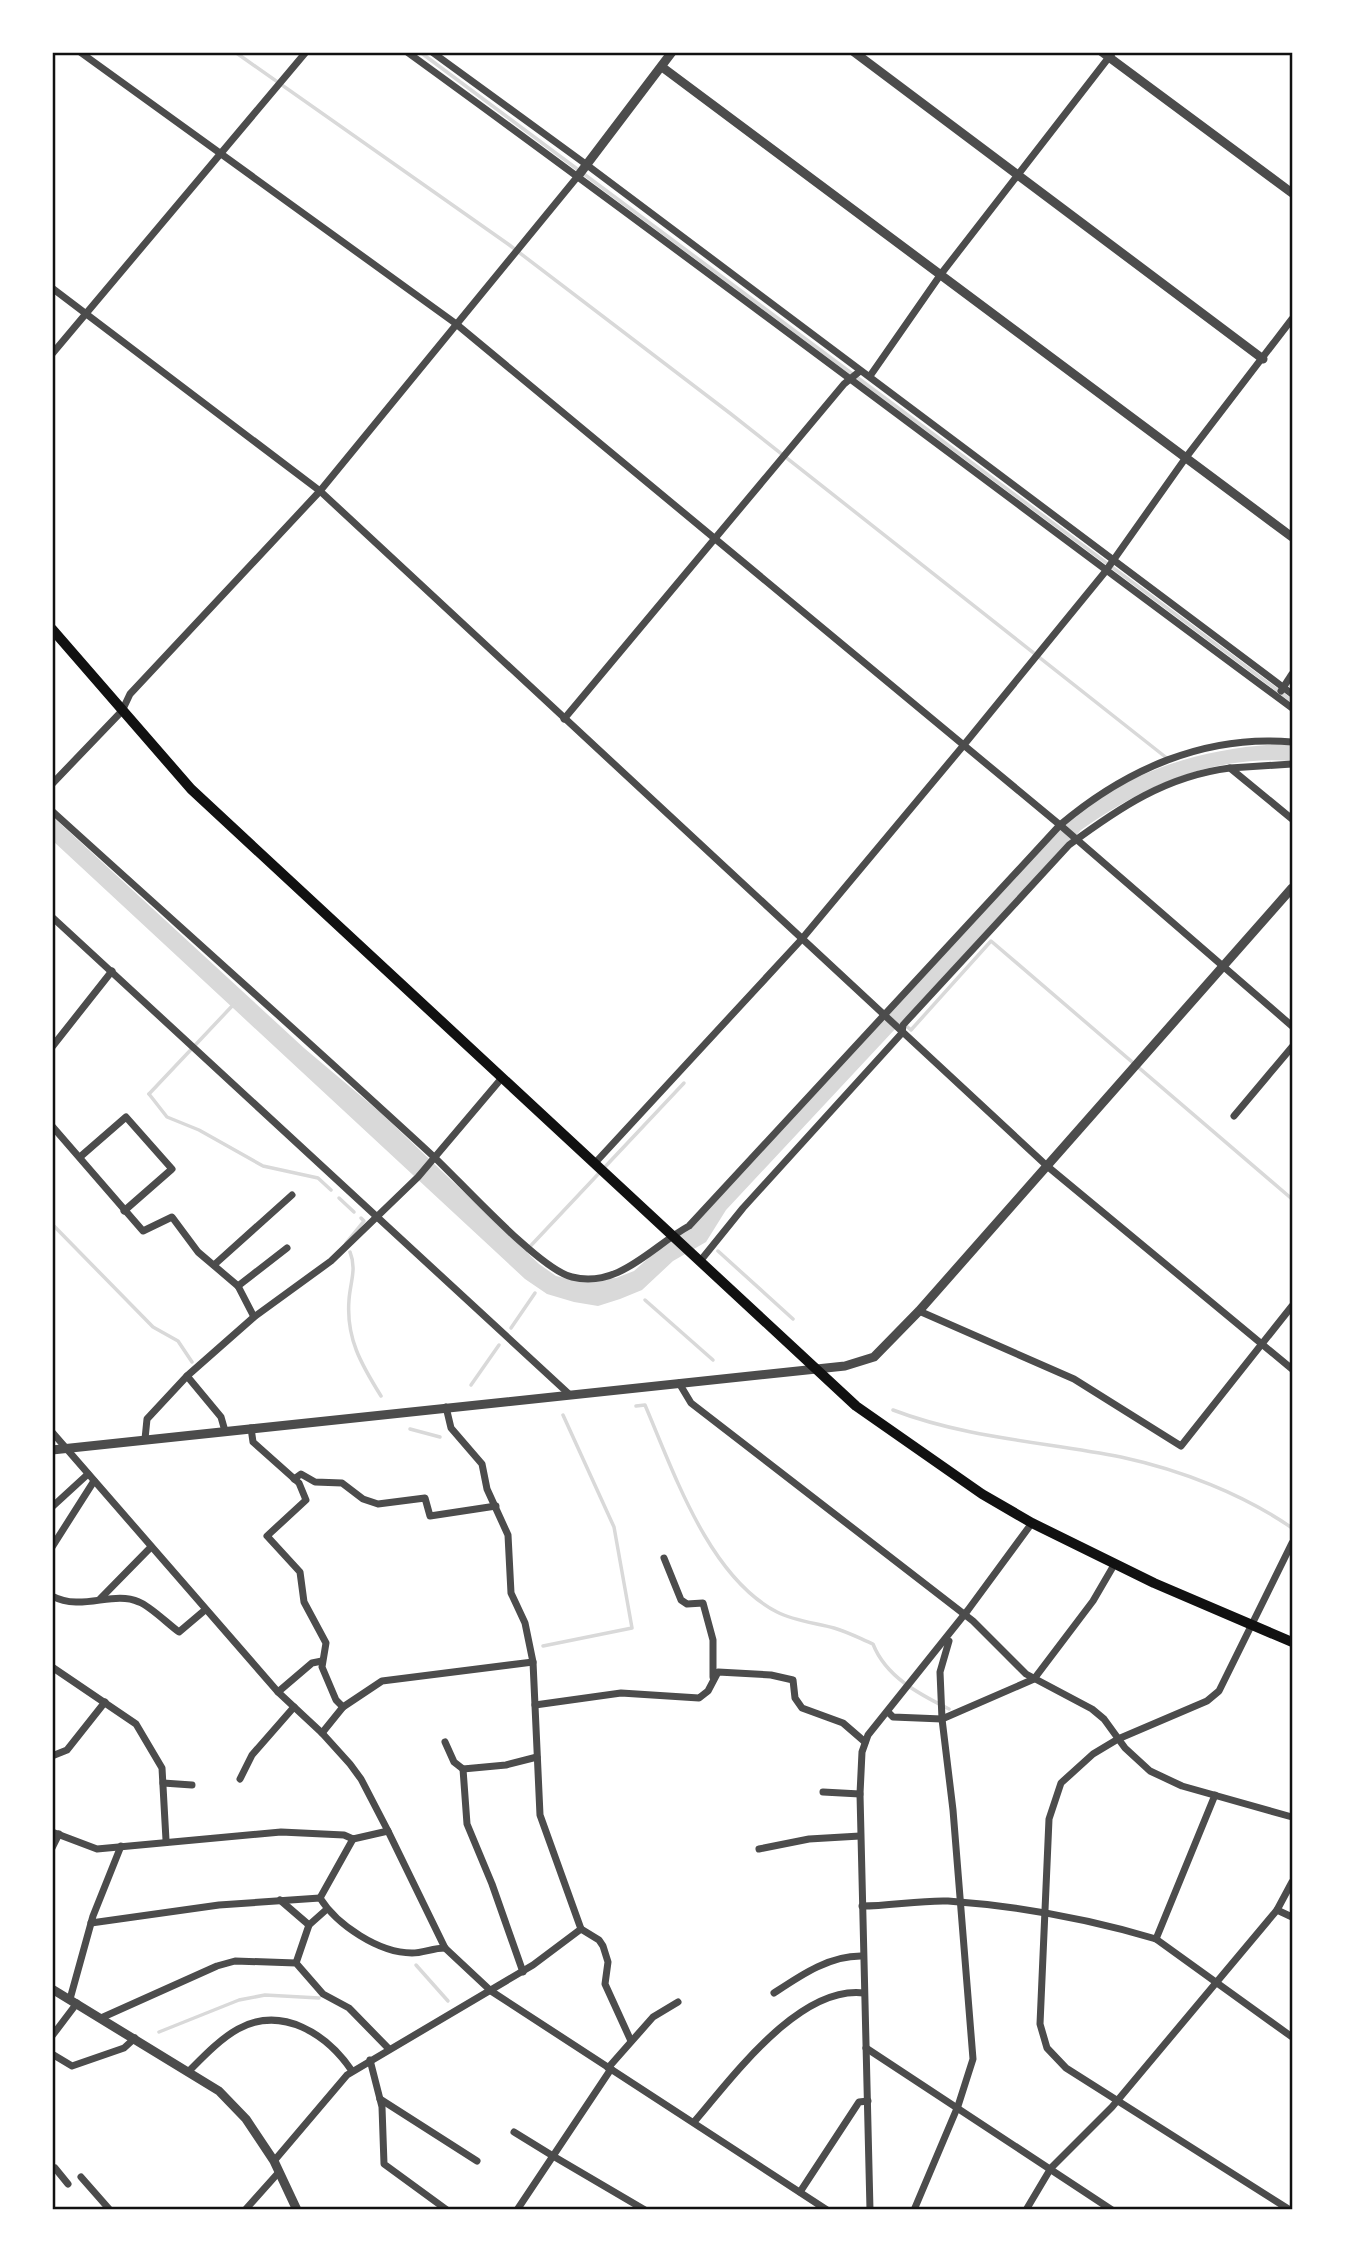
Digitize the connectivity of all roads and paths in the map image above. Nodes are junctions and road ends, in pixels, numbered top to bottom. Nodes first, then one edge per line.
1 (80, 52) edge
2 (306, 52) edge
3 (407, 52) edge
4 (432, 52) edge
5 (672, 52) edge
6 (854, 52) edge
7 (1108, 54) edge
8 (662, 67) junction
9 (219, 153) junction
10 (587, 165) junction
11 (1019, 175) junction
12 (579, 176) junction
13 (1293, 193) edge
14 (941, 274) junction
15 (52, 288) edge
16 (86, 313) junction
17 (1293, 319) edge
18 (455, 323) junction
19 (52, 354) edge
20 (1263, 359) junction
21 (860, 371) junction
22 (870, 376) junction
23 (850, 380) junction
24 (1187, 456) junction
25 (320, 491) junction
26 (1293, 537) edge
27 (713, 538) junction
28 (1115, 558) junction
29 (1105, 572) junction
30 (52, 629) edge
31 (1293, 674) edge
32 (1283, 687) junction
33 (1293, 694) edge
34 (1278, 697) junction
35 (1293, 708) edge
36 (122, 711) junction
37 (564, 719) junction
38 (1293, 742) edge
39 (962, 746) junction
40 (1293, 764) edge
41 (1230, 768) junction
42 (52, 783) edge
43 (52, 811) edge
44 (1293, 819) edge
45 (1060, 825) junction
46 (1076, 840) junction
47 (1293, 888) edge
48 (52, 918) edge
49 (801, 940) junction
50 (1224, 968) junction
51 (111, 971) junction
52 (883, 1016) junction
53 (1293, 1026) edge
54 (902, 1033) junction
55 (1293, 1046) edge
56 (52, 1047) edge
57 (501, 1079) junction
58 (1234, 1116) dead end
59 (52, 1126) edge
60 (80, 1157) junction
61 (435, 1158) junction
62 (595, 1163) junction
63 (1047, 1166) junction
64 (292, 1195) dead end
65 (124, 1211) junction
66 (377, 1214) junction
67 (673, 1234) junction
68 (288, 1248) dead end
69 (698, 1258) junction
70 (214, 1265) junction
71 (238, 1286) junction
72 (1293, 1306) edge
73 (919, 1311) junction
74 (254, 1317) junction
75 (1260, 1344) junction
76 (815, 1369) junction
77 (1293, 1369) edge
78 (187, 1376) junction
79 (679, 1383) junction
80 (569, 1394) junction
81 (446, 1407) junction
82 (251, 1428) junction
83 (225, 1431) junction
84 (52, 1432) edge
85 (145, 1439) junction
86 (68, 1448) junction
87 (52, 1450) edge
88 (88, 1474) junction
89 (295, 1479) junction
90 (94, 1481) junction
91 (496, 1506) junction
92 (52, 1507) edge
93 (1032, 1522) junction
94 (1293, 1543) edge
95 (52, 1546) edge
96 (151, 1547) junction
97 (664, 1558) dead end
98 (1114, 1565) junction
99 (52, 1596) edge
100 (100, 1599) junction
101 (205, 1610) junction
102 (964, 1615) junction
103 (1250, 1624) junction
104 (1293, 1642) edge
105 (942, 1644) junction
106 (322, 1661) junction
107 (533, 1662) junction
108 (52, 1667) edge
109 (713, 1677) junction
110 (1034, 1679) junction
111 (278, 1692) junction
112 (106, 1702) junction
113 (535, 1705) junction
114 (294, 1707) junction
115 (343, 1707) junction
116 (888, 1712) junction
117 (942, 1719) junction
118 (322, 1732) junction
119 (1118, 1738) junction
120 (445, 1742) dead end
121 (865, 1742) junction
122 (52, 1756) edge
123 (537, 1757) junction
124 (463, 1769) junction
125 (240, 1779) dead end
126 (163, 1783) junction
127 (192, 1785) dead end
128 (823, 1792) dead end
129 (860, 1794) junction
130 (1215, 1795) junction
131 (1293, 1817) edge
132 (388, 1831) junction
133 (55, 1833) edge
134 (860, 1836) junction
135 (354, 1839) junction
136 (166, 1840) junction
137 (121, 1846) junction
138 (52, 1848) edge
139 (759, 1849) dead end
140 (1293, 1882) edge
141 (320, 1898) junction
142 (280, 1900) junction
143 (960, 1903) junction
144 (862, 1906) junction
145 (327, 1909) junction
146 (1277, 1910) junction
147 (1047, 1913) junction
148 (1293, 1917) edge
149 (91, 1923) junction
150 (309, 1925) junction
151 (581, 1930) junction
152 (1156, 1939) junction
153 (445, 1948) junction
154 (863, 1956) junction
155 (296, 1963) junction
156 (523, 1972) junction
157 (1215, 1984) junction
158 (52, 1989) edge
159 (491, 1991) junction
160 (774, 1993) dead end
161 (864, 1993) junction
162 (73, 2001) junction
163 (678, 2002) dead end
164 (101, 2018) junction
165 (52, 2036) edge
166 (1293, 2037) edge
167 (135, 2038) junction
168 (631, 2041) junction
169 (866, 2048) junction
170 (388, 2049) junction
171 (52, 2054) edge
172 (370, 2060) junction
173 (609, 2068) junction
174 (352, 2071) junction
175 (188, 2072) junction
176 (380, 2098) junction
177 (1118, 2099) junction
178 (867, 2101) junction
179 (958, 2106) junction
180 (694, 2122) junction
181 (514, 2132) dead end
182 (553, 2156) junction
183 (274, 2161) junction
184 (477, 2161) dead end
185 (1051, 2168) junction
186 (52, 2170) edge
187 (279, 2172) junction
188 (81, 2177) dead end
189 (68, 2184) dead end
190 (800, 2192) junction
191 (814, 2201) junction
192 (110, 2210) edge
193 (245, 2210) edge
194 (297, 2210) edge
195 (447, 2210) edge
196 (517, 2210) edge
197 (645, 2210) edge
198 (808, 2210) edge
199 (827, 2210) edge
200 (870, 2210) edge
201 (914, 2210) edge
202 (1026, 2210) edge
203 (1112, 2210) edge
204 (1290, 2210) edge

1 - 9 street
2 - 9 street
3 - 12 street
4 - 10 street
5 - 8 street
6 - 11 street
7 - 11 street
7 - 13 street
8 - 10 street
8 - 14 street
9 - 16 street
9 - 18 street
10 - 12 street
10 - 21 street
11 - 14 street
11 - 20 street
12 - 18 street
12 - 23 street
14 - 22 street
14 - 24 street
15 - 16 street
16 - 19 street
16 - 25 street
17 - 20 street
18 - 25 street
18 - 27 street
20 - 24 street
21 - 22 street
21 - 23 street
22 - 28 street
23 - 27 street
23 - 29 street
24 - 26 street
24 - 28 street
25 - 36 street
25 - 37 street
27 - 37 street
27 - 39 street
28 - 29 street
28 - 32 street
29 - 34 street
29 - 39 street
30 - 36 main road
31 - 32 street
32 - 33 street
32 - 34 street
34 - 35 street
36 - 42 street
36 - 57 main road
37 - 49 street
38 - 45 street
39 - 45 street
39 - 49 street
40 - 41 street
41 - 44 street
41 - 46 street
43 - 61 street
45 - 46 street
45 - 52 street
46 - 50 street
46 - 54 street
47 - 50 street
48 - 51 street
49 - 52 street
49 - 62 street
50 - 53 street
50 - 63 street
51 - 56 street
51 - 66 street
52 - 54 street
52 - 67 street
54 - 63 street
54 - 69 street
55 - 58 street
57 - 61 street
57 - 62 main road
59 - 60 street
60 - 65 street
60 - 65 street
61 - 66 street
61 - 67 street
62 - 67 main road
63 - 73 street
63 - 75 street
64 - 70 street
65 - 70 street
66 - 74 street
66 - 80 street
67 - 69 main road
68 - 71 street
69 - 76 main road
70 - 71 street
71 - 74 street
72 - 75 street
73 - 75 street
73 - 76 street
74 - 78 street
75 - 77 street
76 - 79 street
76 - 93 main road
78 - 83 street
78 - 85 street
79 - 80 street
79 - 102 street
80 - 81 street
81 - 82 street
81 - 91 street
82 - 83 street
82 - 89 street
83 - 85 street
84 - 86 street
85 - 86 street
86 - 87 street
86 - 88 street
88 - 90 street
88 - 92 street
89 - 91 street
89 - 106 street
90 - 95 street
90 - 96 street
91 - 107 street
93 - 98 main road
93 - 102 street
94 - 103 street
96 - 100 street
96 - 101 street
97 - 109 street
98 - 103 main road
98 - 110 street
99 - 100 street
100 - 101 street
101 - 111 street
102 - 105 street
102 - 110 street
103 - 104 main road
103 - 119 street
105 - 116 street
105 - 117 street
106 - 111 street
106 - 115 street
107 - 113 street
107 - 115 street
108 - 112 street
109 - 113 street
109 - 121 street
110 - 117 street
110 - 119 street
111 - 114 street
112 - 122 street
112 - 126 street
113 - 123 street
114 - 118 street
114 - 125 street
115 - 118 street
116 - 117 street
116 - 121 street
117 - 143 street
118 - 132 street
119 - 130 street
119 - 147 street
120 - 124 street
121 - 129 street
123 - 124 street
123 - 151 street
124 - 156 street
126 - 127 street
126 - 136 street
128 - 129 street
129 - 134 street
130 - 131 street
130 - 152 street
132 - 135 street
132 - 153 street
133 - 137 street
133 - 138 street
134 - 139 street
134 - 144 street
135 - 136 street
135 - 141 street
136 - 137 street
137 - 149 street
140 - 146 street
141 - 142 street
141 - 145 street
142 - 149 street
142 - 150 street
143 - 144 street
143 - 147 street
143 - 179 street
144 - 154 street
145 - 150 street
145 - 153 street
146 - 148 street
146 - 157 street
147 - 152 street
147 - 177 street
149 - 162 street
150 - 155 street
151 - 156 street
151 - 168 street
152 - 157 street
153 - 159 street
154 - 160 street
154 - 161 street
155 - 164 street
155 - 170 street
156 - 159 street
157 - 166 street
157 - 177 street
158 - 162 street
159 - 170 street
159 - 173 street
161 - 169 street
161 - 180 street
162 - 164 street
162 - 165 street
163 - 168 street
164 - 167 street
167 - 171 street
167 - 175 street
168 - 173 street
169 - 178 street
169 - 179 street
170 - 172 street
172 - 174 street
172 - 176 street
173 - 180 street
173 - 182 street
174 - 175 street
174 - 183 street
175 - 183 street
176 - 184 street
176 - 195 street
177 - 185 street
177 - 204 street
178 - 190 street
178 - 200 street
179 - 185 street
179 - 201 street
180 - 190 street
181 - 182 street
182 - 196 street
182 - 197 street
183 - 187 street
185 - 202 street
185 - 203 street
186 - 189 street
187 - 193 street
187 - 194 street
188 - 192 street
190 - 191 street
191 - 198 street
191 - 199 street

